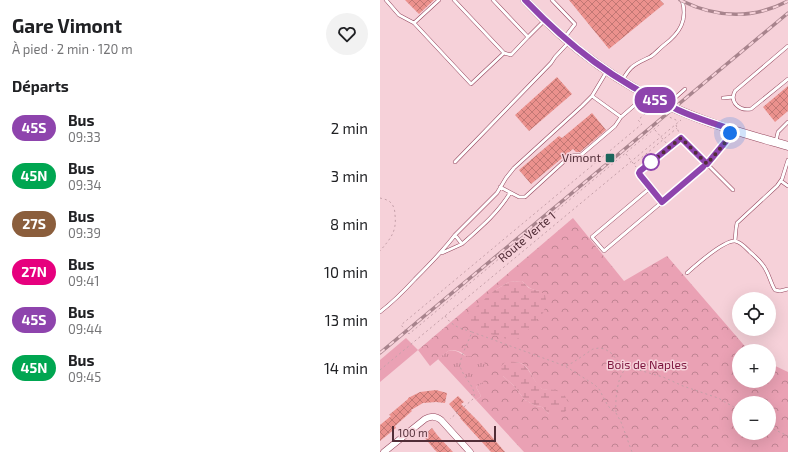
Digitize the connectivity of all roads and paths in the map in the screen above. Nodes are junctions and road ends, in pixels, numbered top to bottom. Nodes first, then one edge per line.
1 (392, 0) edge
2 (439, 0) edge
3 (454, 0) edge
4 (524, 0) edge
5 (552, 0) edge
6 (682, 0) edge
7 (496, 1) edge
8 (387, 2) edge
9 (545, 20) junction
10 (414, 23) junction
11 (528, 37) junction
12 (566, 40) junction
13 (788, 46) edge
14 (504, 53) junction
15 (607, 71) junction
16 (788, 79) edge
17 (622, 81) junction
18 (685, 89) dead end
19 (644, 93) junction
20 (592, 96) junction
21 (733, 97) junction
22 (723, 98) dead end
23 (667, 105) junction
24 (621, 118) junction
25 (683, 118) dead end
26 (678, 122) junction
27 (788, 122) edge
28 (676, 124) junction
29 (659, 125) dead end
30 (654, 129) junction
31 (731, 129) junction
32 (660, 136) junction
33 (662, 139) dead end
34 (775, 142) junction
35 (788, 146) edge
36 (626, 153) junction
37 (631, 160) junction
38 (788, 160) edge
39 (455, 162) dead end
40 (707, 164) junction
41 (781, 181) junction
42 (788, 186) edge
43 (500, 188) junction
44 (650, 188) junction
45 (734, 190) dead end
46 (510, 193) junction
47 (380, 198) edge
48 (662, 202) junction
49 (455, 235) junction
50 (735, 241) junction
51 (462, 244) junction
52 (380, 251) edge
53 (440, 253) junction
54 (687, 273) dead end
55 (788, 289) edge
56 (380, 312) edge
57 (444, 316) junction
58 (472, 332) junction
59 (461, 360) junction
60 (464, 360) dead end
61 (565, 366) junction
62 (632, 368) junction
63 (380, 370) edge
64 (474, 384) dead end
65 (471, 385) junction
66 (732, 406) edge
67 (616, 413) junction
68 (448, 421) dead end
69 (776, 430) edge
70 (788, 436) edge
71 (384, 452) edge
72 (470, 452) edge
73 (632, 452) edge

1 - 8 lane
2 - 10 lane
3 - 14 lane
4 - 9 street
5 - 12 lane
6 - 17 lane
7 - 11 lane
8 - 10 lane
9 - 11 lane
9 - 12 street
10 - 14 lane
11 - 14 lane
12 - 15 street
12 - 39 lane
13 - 21 lane
15 - 17 street
15 - 20 lane
16 - 21 lane
17 - 19 street
18 - 23 lane
19 - 23 street
19 - 24 lane
20 - 24 lane
20 - 43 lane
21 - 22 lane
23 - 31 street
24 - 46 lane
25 - 26 path, Route Verte 1
26 - 28 path, Route Verte 1
26 - 36 path
27 - 34 lane
28 - 32 path, Route Verte 1
28 - 37 path
29 - 30 path
30 - 32 path
30 - 36 path
31 - 34 street
31 - 40 lane
32 - 33 path
32 - 37 path, Route Verte 1
34 - 35 street
36 - 37 path
37 - 57 path, Route Verte 1
38 - 41 lane
40 - 44 lane
40 - 45 lane
40 - 48 lane
41 - 42 lane
41 - 50 lane
43 - 46 lane
43 - 49 lane
44 - 48 lane
44 - 48 lane
46 - 51 lane
47 - 52 path
49 - 51 lane
49 - 53 lane
50 - 54 lane
50 - 55 lane
51 - 53 lane
53 - 56 lane
57 - 58 path
57 - 63 path, Route Verte 1
58 - 59 path
58 - 61 path
59 - 60 path
59 - 65 path
61 - 62 path
61 - 67 path
62 - 66 path
62 - 67 path
64 - 65 path
65 - 68 path
67 - 73 path
69 - 70 path
71 - 72 street

